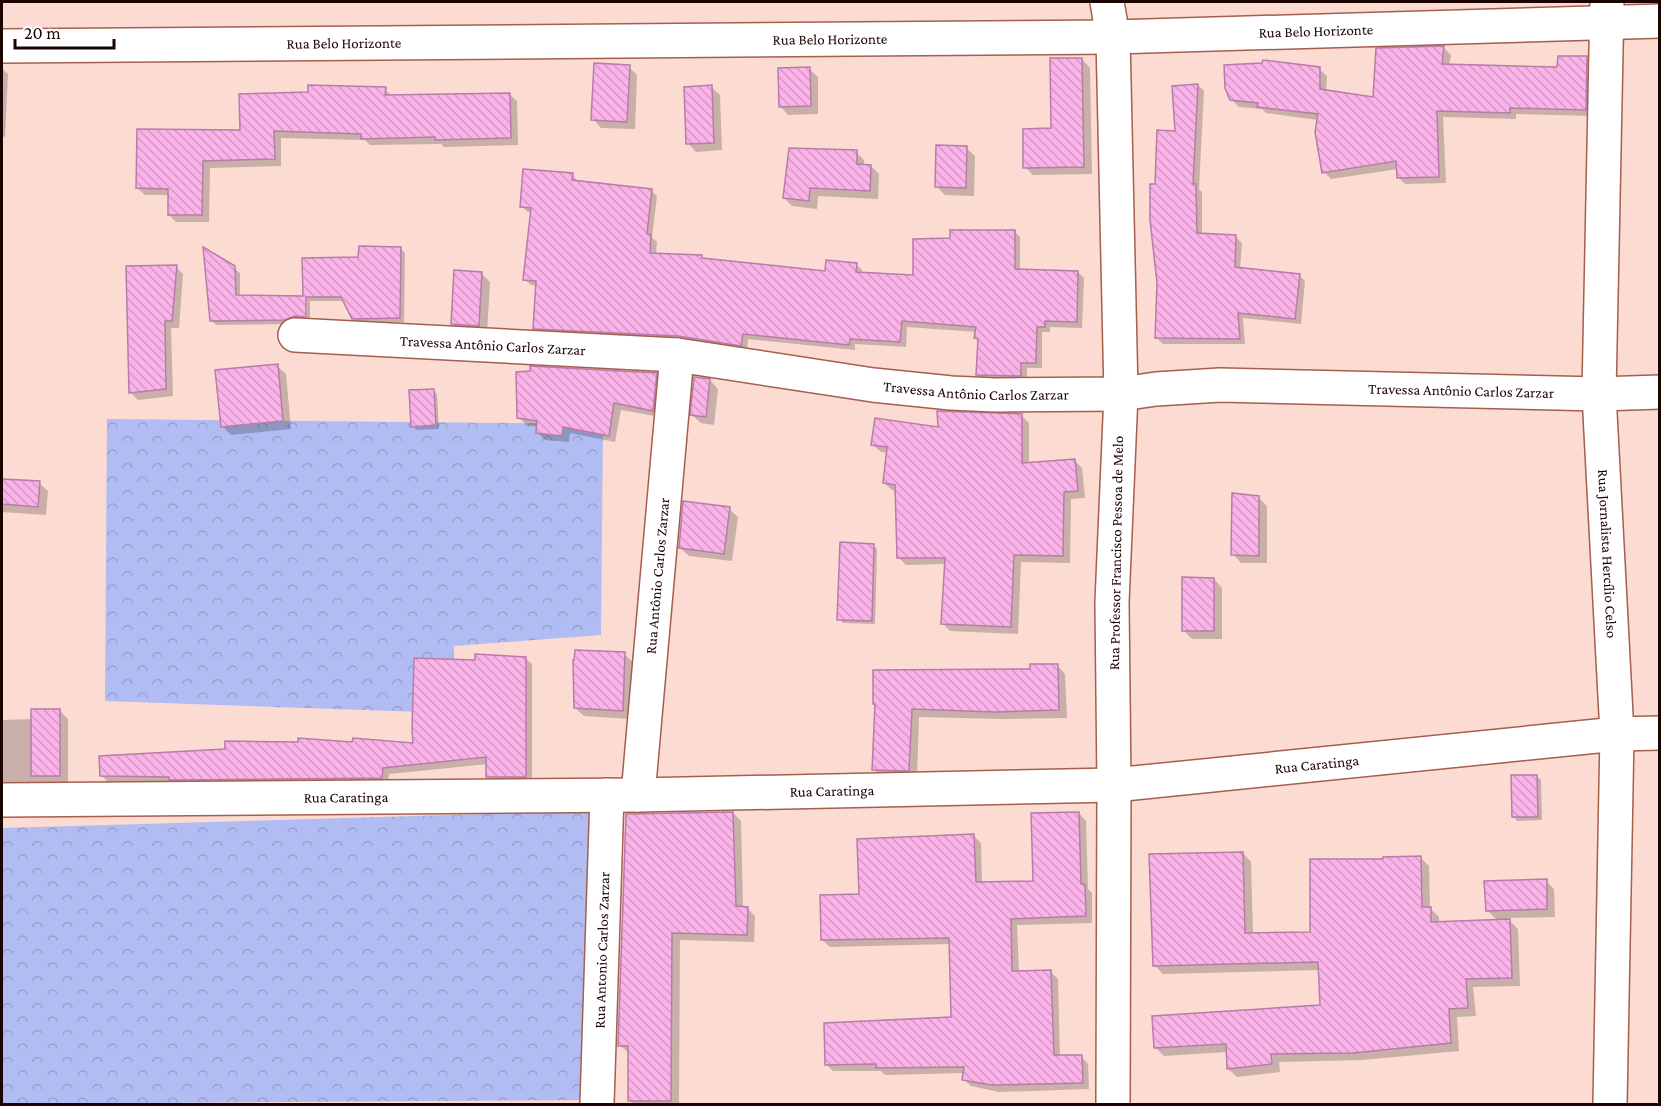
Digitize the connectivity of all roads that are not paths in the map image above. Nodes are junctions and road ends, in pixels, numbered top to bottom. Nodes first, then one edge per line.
1 (1107, 2) edge
2 (1607, 12) edge
3 (1659, 21) edge
4 (1113, 37) junction
5 (2, 46) edge
6 (295, 335) dead end
7 (677, 355) junction
8 (1659, 392) edge
9 (1121, 394) junction
10 (1599, 394) junction
11 (1659, 733) edge
12 (1617, 734) junction
13 (1114, 785) junction
14 (622, 795) junction
15 (2, 800) edge
16 (597, 1104) edge
17 (1113, 1104) edge
18 (1610, 1104) edge

1 - 4 street, Rua Professor Francisco Pessoa de Melo
2 - 3 street, Rua Belo Horizonte
2 - 4 street, Rua Belo Horizonte
2 - 10 street, Rua Jornalista Hercílio Celso
4 - 5 street, Rua Belo Horizonte
4 - 9 street, Rua Professor Francisco Pessoa de Melo
6 - 7 street, Travessa Antônio Carlos Zarzar
7 - 9 street, Travessa Antônio Carlos Zarzar
7 - 14 street, Rua Antônio Carlos Zarzar
8 - 10 street, Travessa Antônio Carlos Zarzar
9 - 10 street, Travessa Antônio Carlos Zarzar
9 - 13 street, Rua Professor Francisco Pessoa de Melo
10 - 12 street, Rua Jornalista Hercílio Celso
11 - 12 street, Rua Caratinga
12 - 13 street, Rua Caratinga
12 - 18 street, Rua Jornalista Hercílio Celso
13 - 14 street, Rua Caratinga
13 - 17 street, Rua Professor Francisco Pessoa de Melo
14 - 15 street, Rua Caratinga
14 - 16 street, Rua Antonio Carlos Zarzar

